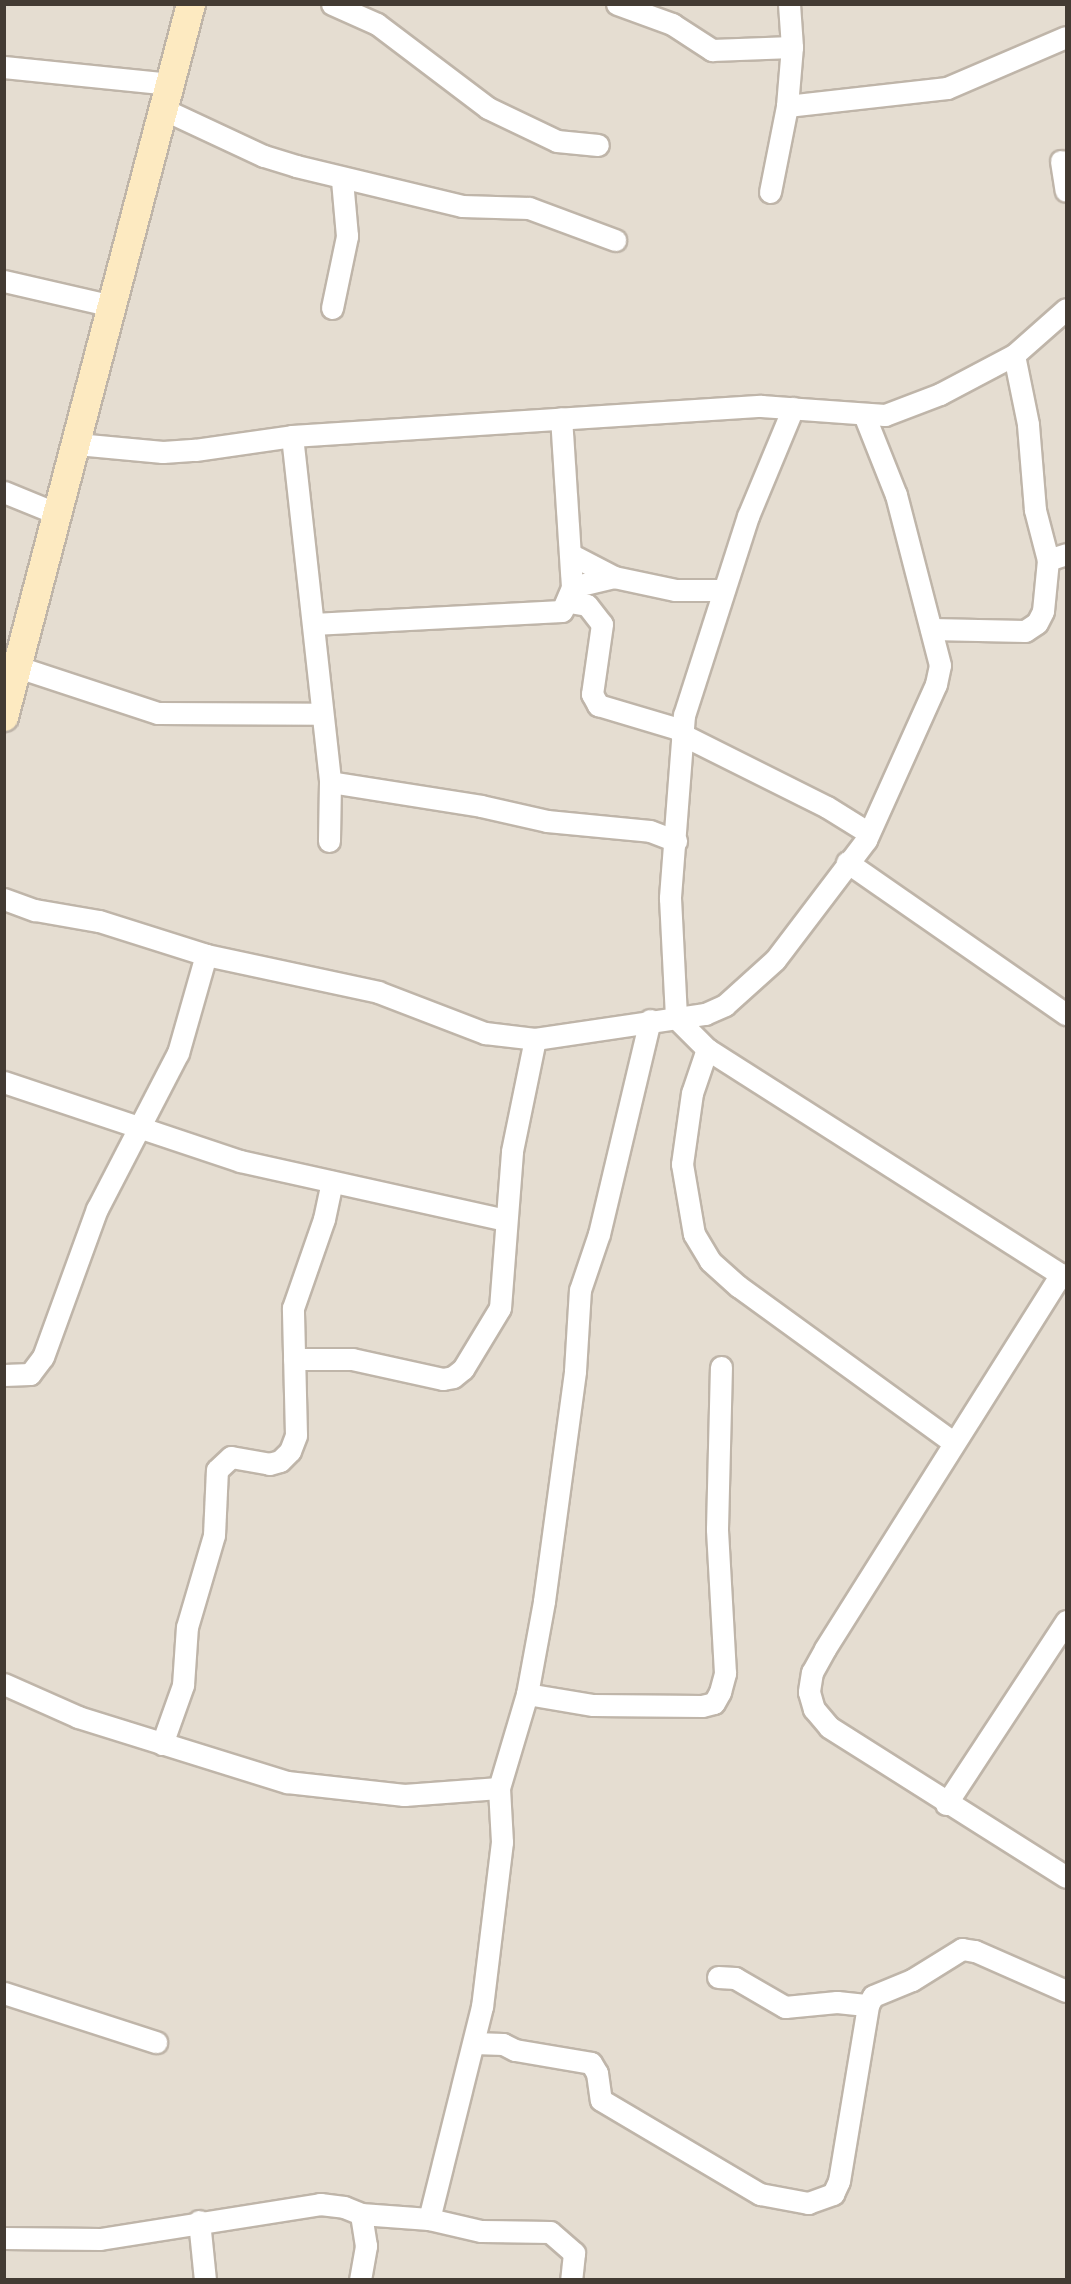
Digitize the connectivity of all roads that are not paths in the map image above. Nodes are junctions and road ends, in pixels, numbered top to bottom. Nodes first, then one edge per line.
1 (191, 4) edge
2 (332, 4) edge
3 (617, 4) edge
4 (789, 4) edge
5 (1066, 37) edge
6 (792, 47) junction
7 (4, 67) edge
8 (166, 96) junction
9 (787, 106) junction
10 (598, 145) dead end
11 (1061, 161) dead end
12 (342, 180) junction
13 (1066, 191) edge
14 (770, 192) dead end
15 (615, 240) dead end
16 (4, 281) edge
17 (112, 306) junction
18 (332, 308) dead end
19 (1066, 309) edge
20 (1014, 355) junction
21 (793, 408) junction
22 (865, 417) junction
23 (561, 418) junction
24 (292, 436) junction
25 (77, 444) junction
26 (4, 492) edge
27 (58, 514) junction
28 (570, 555) junction
29 (1057, 557) edge
30 (614, 577) junction
31 (723, 590) junction
32 (571, 595) junction
33 (313, 624) junction
34 (931, 629) junction
35 (18, 667) junction
36 (322, 714) junction
37 (4, 717) edge
38 (681, 732) junction
39 (330, 782) junction
40 (869, 833) junction
41 (329, 841) dead end
42 (676, 841) junction
43 (847, 862) junction
44 (4, 899) edge
45 (206, 955) junction
46 (1066, 1014) edge
47 (676, 1018) junction
48 (650, 1020) junction
49 (535, 1039) junction
50 (706, 1049) junction
51 (4, 1082) edge
52 (139, 1125) junction
53 (333, 1182) junction
54 (506, 1221) junction
55 (1064, 1276) edge
56 (294, 1359) junction
57 (721, 1367) dead end
58 (4, 1375) edge
59 (953, 1442) junction
60 (1063, 1634) edge
61 (4, 1684) edge
62 (527, 1694) junction
63 (162, 1744) junction
64 (499, 1788) junction
65 (946, 1804) junction
66 (1066, 1877) edge
67 (718, 1977) dead end
68 (1066, 1991) edge
69 (4, 1993) edge
70 (868, 2006) junction
71 (156, 2042) dead end
72 (474, 2043) junction
73 (361, 2214) junction
74 (429, 2219) junction
75 (199, 2221) junction
76 (4, 2238) edge
77 (205, 2280) edge
78 (360, 2280) edge
79 (571, 2280) edge

1 - 8 main road
2 - 10 street
3 - 6 street
4 - 6 street
5 - 9 street
6 - 9 street
7 - 8 street
8 - 12 street
8 - 17 main road
9 - 14 street
11 - 13 street
12 - 15 street
12 - 18 street
16 - 17 street
17 - 25 main road
19 - 20 street
20 - 22 street
20 - 29 street
21 - 22 street
21 - 23 street
21 - 31 street
22 - 34 street
23 - 24 street
23 - 28 street
24 - 25 street
24 - 33 street
25 - 27 main road
26 - 27 street
27 - 35 main road
28 - 30 street
28 - 32 street
29 - 34 street
30 - 31 street
30 - 32 street
31 - 38 street
32 - 33 street
32 - 38 street
33 - 36 street
34 - 40 street
35 - 36 street
35 - 37 main road
36 - 39 street
38 - 40 street
38 - 42 street
39 - 41 street
39 - 42 street
40 - 43 street
42 - 47 street
43 - 46 street
43 - 47 street
44 - 45 street
45 - 49 street
45 - 52 street
47 - 48 street
47 - 50 street
48 - 49 street
48 - 62 street
49 - 54 street
50 - 55 street
50 - 59 street
51 - 52 street
52 - 53 street
52 - 58 street
53 - 54 street
53 - 56 street
54 - 56 street
55 - 59 street
56 - 63 street
57 - 62 street
59 - 65 street
60 - 65 street
61 - 63 street
62 - 64 street
63 - 64 street
64 - 72 street
65 - 66 street
67 - 70 street
68 - 70 street
69 - 71 street
70 - 72 street
72 - 74 street
73 - 74 street
73 - 75 street
73 - 78 street
74 - 79 street
75 - 76 street
75 - 77 street

